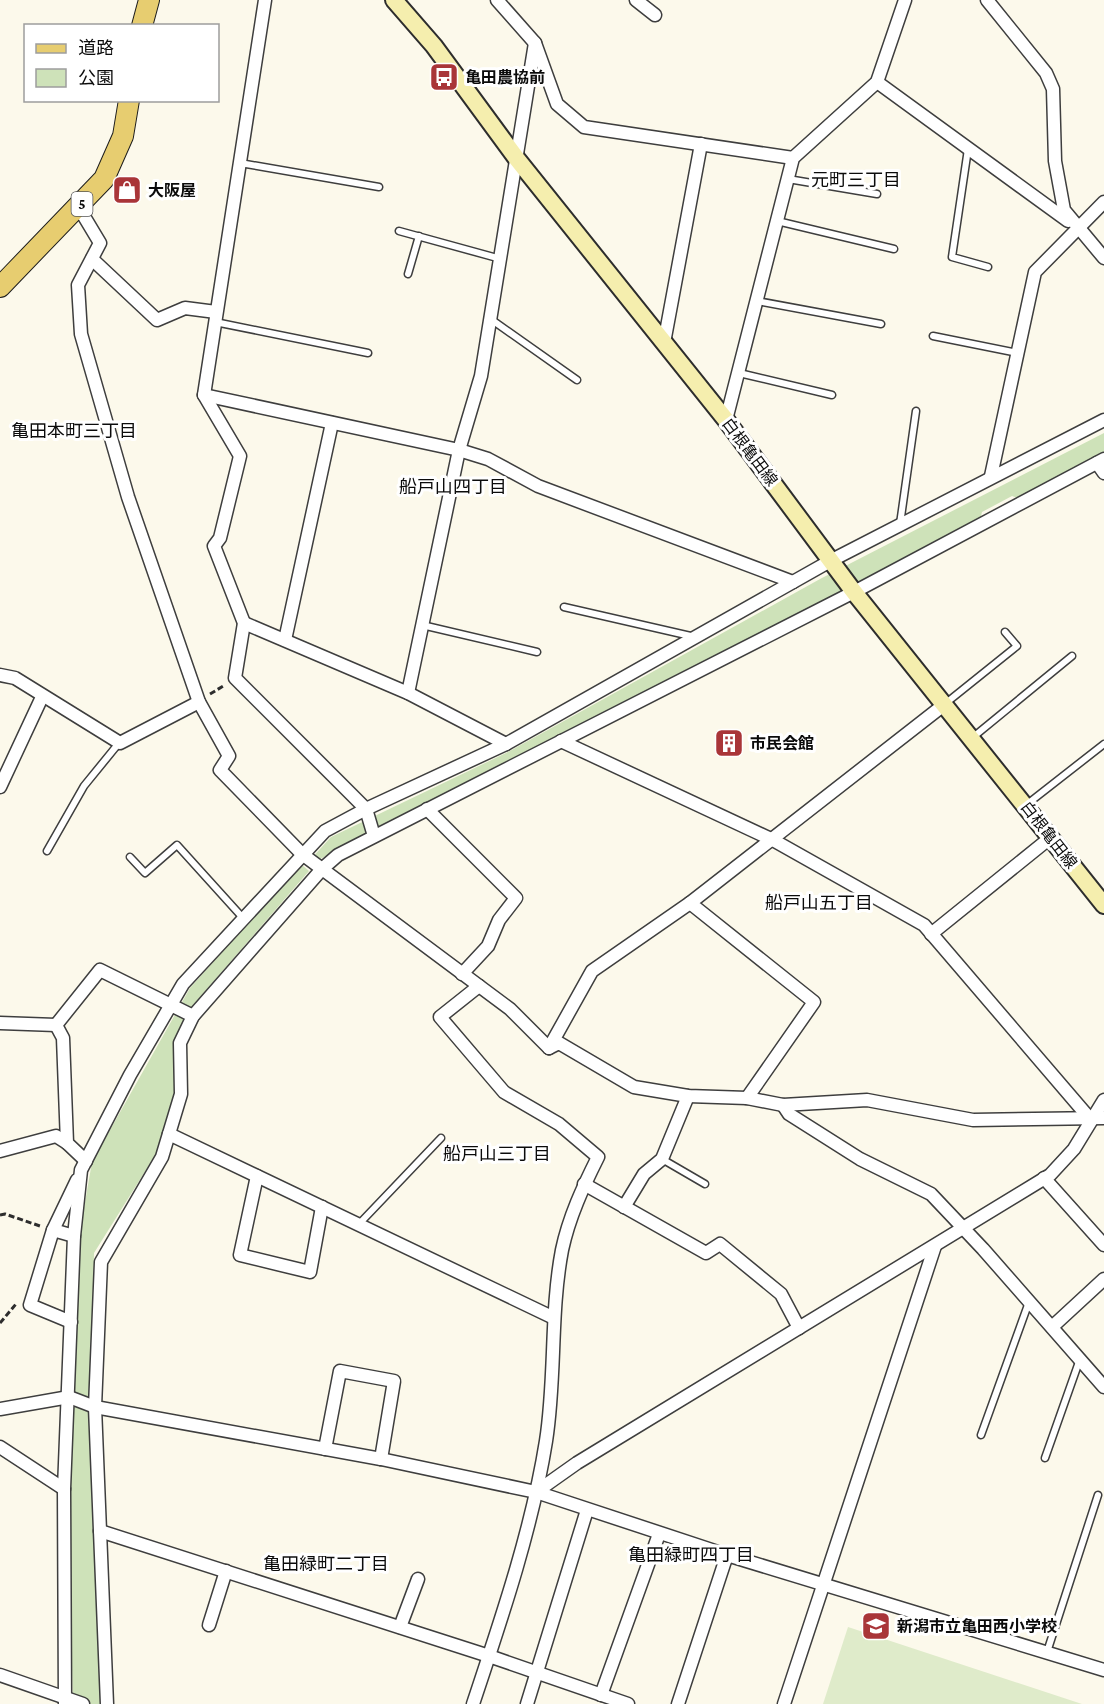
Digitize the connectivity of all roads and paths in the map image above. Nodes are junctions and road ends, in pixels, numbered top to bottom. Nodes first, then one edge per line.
1 (149, 0) edge
2 (265, 0) edge
3 (394, 0) edge
4 (497, 0) edge
5 (636, 0) edge
6 (905, 0) edge
7 (987, 0) edge
8 (655, 15) dead end
9 (143, 24) edge
10 (535, 43) junction
11 (878, 82) junction
12 (129, 102) edge
13 (701, 144) junction
14 (968, 148) junction
15 (793, 158) junction
16 (517, 159) junction
17 (240, 163) junction
18 (788, 179) junction
19 (379, 187) dead end
20 (877, 194) dead end
21 (1104, 202) edge
22 (79, 208) junction
23 (777, 221) junction
24 (1078, 229) junction
25 (399, 231) dead end
26 (418, 236) junction
27 (894, 249) dead end
28 (1104, 258) edge
29 (92, 259) junction
30 (501, 259) junction
31 (988, 267) dead end
32 (408, 274) dead end
33 (0, 287) edge
34 (756, 301) junction
35 (216, 317) junction
36 (492, 320) junction
37 (881, 324) dead end
38 (933, 336) dead end
39 (664, 343) junction
40 (368, 353) dead end
41 (1018, 353) junction
42 (738, 373) junction
43 (577, 380) dead end
44 (204, 394) junction
45 (832, 395) dead end
46 (916, 411) dead end
47 (726, 420) junction
48 (1104, 420) edge
49 (332, 423) junction
50 (459, 450) junction
51 (1102, 465) edge
52 (991, 476) junction
53 (900, 524) junction
54 (832, 560) junction
55 (794, 582) junction
56 (854, 592) junction
57 (564, 607) dead end
58 (244, 622) junction
59 (422, 625) junction
60 (1005, 632) dead end
61 (695, 637) junction
62 (285, 640) junction
63 (537, 652) dead end
64 (1072, 656) dead end
65 (0, 675) edge
66 (235, 678) junction
67 (408, 693) junction
68 (42, 697) junction
69 (199, 702) junction
70 (945, 704) junction
71 (971, 738) junction
72 (561, 741) junction
73 (120, 743) junction
74 (506, 744) junction
75 (1104, 744) edge
76 (0, 787) edge
77 (1025, 806) junction
78 (366, 809) junction
79 (427, 809) junction
80 (374, 836) junction
81 (1050, 838) junction
82 (772, 840) junction
83 (47, 851) dead end
84 (302, 854) junction
85 (130, 857) dead end
86 (322, 869) junction
87 (690, 903) junction
88 (1104, 906) edge
89 (243, 918) junction
90 (931, 934) junction
91 (462, 974) junction
92 (479, 986) junction
93 (171, 1004) junction
94 (193, 1016) junction
95 (0, 1023) edge
96 (56, 1025) junction
97 (549, 1048) junction
98 (688, 1096) junction
99 (747, 1098) junction
100 (1104, 1100) edge
101 (783, 1105) junction
102 (1104, 1118) edge
103 (1091, 1120) junction
104 (169, 1134) junction
105 (441, 1138) dead end
106 (67, 1143) junction
107 (0, 1151) edge
108 (662, 1159) junction
109 (84, 1166) junction
110 (257, 1176) junction
111 (1044, 1178) junction
112 (584, 1184) junction
113 (705, 1184) dead end
114 (322, 1207) junction
115 (624, 1207) junction
116 (0, 1215) edge
117 (359, 1225) junction
118 (963, 1228) junction
119 (53, 1230) junction
120 (74, 1236) junction
121 (1104, 1245) edge
122 (935, 1246) junction
123 (1104, 1279) edge
124 (1029, 1302) junction
125 (30, 1305) junction
126 (554, 1318) junction
127 (71, 1322) junction
128 (0, 1323) edge
129 (1052, 1327) junction
130 (799, 1328) junction
131 (1080, 1359) junction
132 (1104, 1387) edge
133 (69, 1397) junction
134 (95, 1407) junction
135 (0, 1409) edge
136 (981, 1435) dead end
137 (0, 1447) edge
138 (325, 1449) junction
139 (1045, 1458) dead end
140 (381, 1459) junction
141 (64, 1489) junction
142 (536, 1492) junction
143 (1098, 1495) dead end
144 (587, 1510) junction
145 (100, 1531) junction
146 (659, 1534) junction
147 (727, 1555) junction
148 (226, 1571) junction
149 (418, 1579) dead end
150 (826, 1583) junction
151 (209, 1625) dead end
152 (400, 1627) junction
153 (1047, 1652) junction
154 (489, 1656) junction
155 (1104, 1670) edge
156 (536, 1674) junction
157 (0, 1675) edge
158 (601, 1695) junction
159 (64, 1700) edge
160 (83, 1704) edge
161 (107, 1704) edge
162 (473, 1704) edge
163 (527, 1704) edge
164 (628, 1704) edge
165 (678, 1704) edge
166 (784, 1704) edge

1 - 9 main road
2 - 17 street
3 - 16 main road, 白根亀田線
4 - 10 street
5 - 8 street
6 - 11 street
7 - 24 street
10 - 13 street
10 - 16 street
11 - 14 street
11 - 15 street
12 - 22 main road, 5
13 - 15 street
13 - 39 street
14 - 24 street
14 - 31 lane
15 - 18 street
16 - 30 street
16 - 39 main road, 白根亀田線
17 - 19 lane
17 - 35 street
18 - 20 lane
18 - 23 street
21 - 24 street
22 - 29 street
22 - 33 main road, 5
23 - 27 lane
23 - 34 street
24 - 28 street
24 - 41 street
25 - 26 lane
26 - 30 lane
26 - 32 lane
29 - 35 street
29 - 69 street
30 - 36 street
34 - 37 lane
34 - 42 street
35 - 40 lane
35 - 44 street
36 - 43 lane
36 - 50 street
38 - 41 lane
39 - 47 main road, 白根亀田線
41 - 52 street
42 - 45 lane
42 - 47 street
44 - 49 street
44 - 58 street
46 - 53 lane
47 - 54 main road, 白根亀田線
48 - 52 street
49 - 50 street
49 - 62 street
50 - 55 street
50 - 59 street
51 - 56 street
52 - 53 street
53 - 54 street
54 - 55 street
54 - 56 main road, 白根亀田線
55 - 61 street
56 - 70 main road, 白根亀田線
56 - 72 street
57 - 61 lane
58 - 62 street
58 - 66 street
59 - 63 lane
59 - 67 street
60 - 70 lane
61 - 74 street
62 - 67 street
64 - 71 lane
65 - 68 street
66 - 69 path
66 - 78 street
67 - 74 street
68 - 73 street
68 - 76 street
69 - 73 street
69 - 84 street
70 - 71 main road, 白根亀田線
70 - 82 street
71 - 77 main road, 白根亀田線
72 - 79 street
72 - 82 street
73 - 83 lane
74 - 78 street
75 - 77 lane
77 - 81 main road, 白根亀田線
78 - 80 street
78 - 84 street
79 - 80 street
79 - 91 street
80 - 86 street
81 - 88 main road, 白根亀田線
81 - 90 street
82 - 87 street
82 - 90 street
84 - 86 street
84 - 89 street
85 - 89 lane
86 - 91 street
86 - 94 street
87 - 97 street
87 - 99 street
89 - 93 street
90 - 103 street
91 - 92 street
92 - 97 street
92 - 112 street
93 - 94 street
93 - 96 street
93 - 109 street
94 - 104 street
95 - 96 street
96 - 106 street
97 - 98 street
98 - 99 street
98 - 108 street
99 - 101 street
100 - 103 street
101 - 103 street
101 - 118 street
102 - 103 street
103 - 111 street
104 - 110 street
104 - 134 street
105 - 117 lane
106 - 107 street
106 - 109 street
108 - 113 lane
108 - 115 street
109 - 119 street
109 - 120 street
110 - 114 street
110 - 114 street
111 - 118 street
111 - 121 street
112 - 115 street
112 - 126 street
114 - 117 street
115 - 130 street
116 - 119 path
117 - 126 street
118 - 122 street
118 - 124 street
119 - 120 street
119 - 125 street
120 - 127 street
122 - 130 street
122 - 150 street
123 - 129 street
124 - 129 street
124 - 136 lane
125 - 127 street
125 - 128 path
126 - 142 street
127 - 133 street
129 - 131 street
130 - 142 street
131 - 132 street
131 - 139 lane
133 - 134 street
133 - 135 street
133 - 141 street
134 - 138 street
134 - 145 street
137 - 141 street
138 - 140 street
138 - 140 street
140 - 142 street
141 - 159 street
142 - 144 street
142 - 154 street
143 - 153 lane
144 - 146 street
144 - 156 street
145 - 148 street
145 - 161 street
146 - 147 street
146 - 158 street
147 - 150 street
147 - 165 street
148 - 151 street
148 - 152 street
149 - 152 street
150 - 153 street
150 - 166 street
152 - 154 street
153 - 155 street
154 - 156 street
154 - 162 street
156 - 158 street
156 - 163 street
157 - 159 street
158 - 164 street
159 - 160 street

